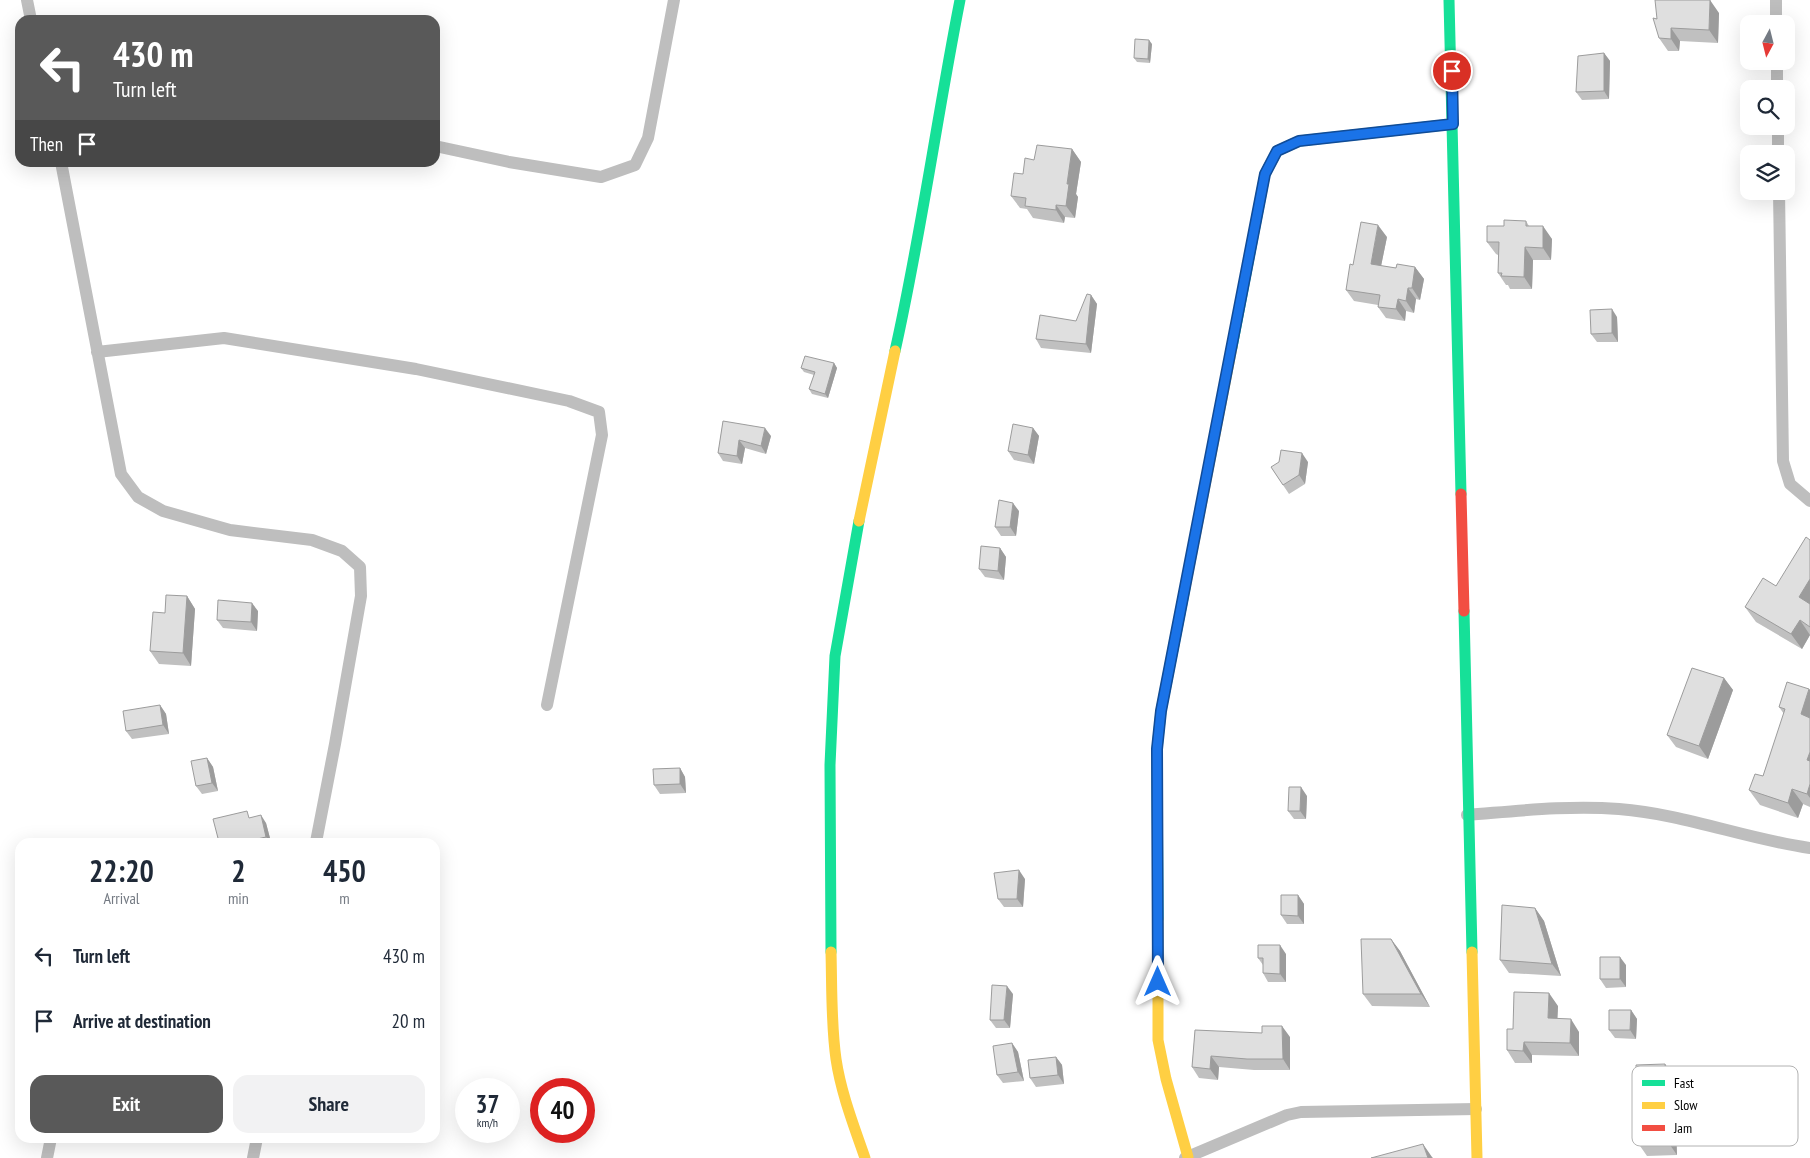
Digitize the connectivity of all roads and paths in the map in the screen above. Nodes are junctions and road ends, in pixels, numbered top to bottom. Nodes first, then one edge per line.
1 (27, 0) edge
2 (674, 0) edge
3 (960, 0) edge
4 (1449, 0) edge
5 (1776, 0) edge
6 (30, 15) edge
7 (1776, 15) edge
8 (1453, 124) junction
9 (440, 147) edge
10 (62, 167) edge
11 (1779, 200) edge
12 (96, 352) junction
13 (1810, 501) edge
14 (546, 705) dead end
15 (1467, 815) junction
16 (317, 838) edge
17 (1810, 848) edge
18 (1476, 1109) junction
19 (50, 1143) edge
20 (256, 1143) edge
21 (1187, 1157) edge
22 (47, 1158) edge
23 (253, 1158) edge
24 (865, 1158) edge
25 (1476, 1158) edge

1 - 6 street
2 - 9 street
3 - 24 street
4 - 8 street
5 - 7 street
8 - 15 street
8 - 21 street
10 - 12 street
11 - 13 street
12 - 14 street
12 - 16 street
15 - 17 street
15 - 18 street
18 - 21 street
18 - 25 street
19 - 22 street
20 - 23 street

